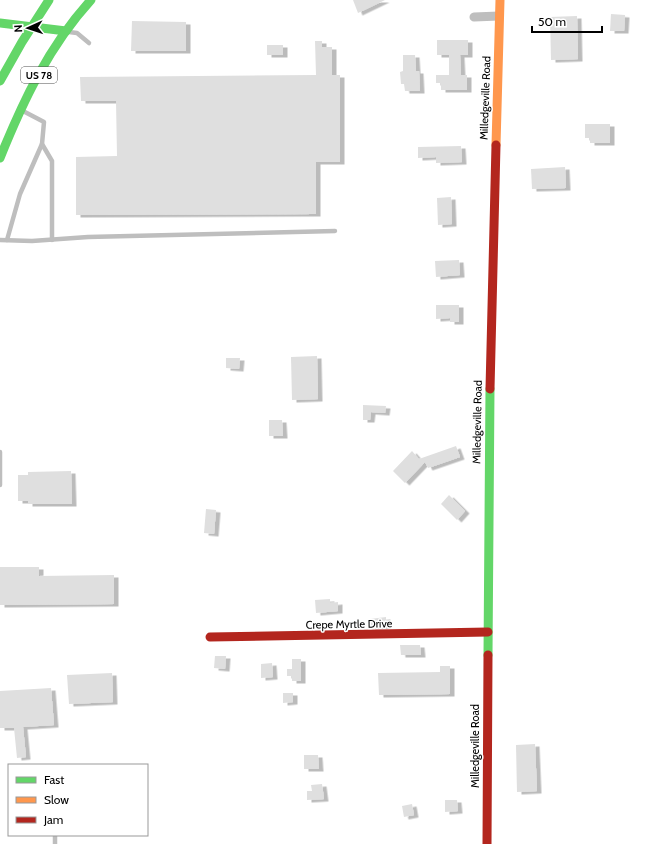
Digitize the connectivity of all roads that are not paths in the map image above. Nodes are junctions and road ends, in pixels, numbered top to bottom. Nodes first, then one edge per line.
1 (49, 0) edge
2 (91, 0) edge
3 (500, 0) edge
4 (499, 16) junction
5 (474, 17) dead end
6 (0, 23) edge
7 (32, 26) junction
8 (66, 31) junction
9 (89, 43) dead end
10 (2, 71) edge
11 (0, 81) edge
12 (21, 109) junction
13 (42, 144) junction
14 (0, 158) edge
15 (336, 231) dead end
16 (0, 240) edge
17 (7, 240) junction
18 (52, 240) junction
19 (0, 452) edge
20 (0, 485) edge
21 (488, 632) junction
22 (210, 637) dead end
23 (487, 844) edge

1 - 7 main road, US 78
2 - 8 main road, US 78
3 - 4 main road, Milledgeville Road
4 - 5 street
4 - 21 main road, Milledgeville Road
6 - 7 main road
7 - 8 main road
7 - 10 main road, US 78
8 - 9 lane
8 - 12 main road, US 78
10 - 11 main road, US 78
12 - 13 lane
12 - 14 main road, US 78
13 - 17 lane
13 - 18 lane
15 - 18 lane
16 - 17 lane
17 - 18 lane
19 - 20 lane
21 - 22 main road, Crepe Myrtle Drive
21 - 23 main road, Milledgeville Road

